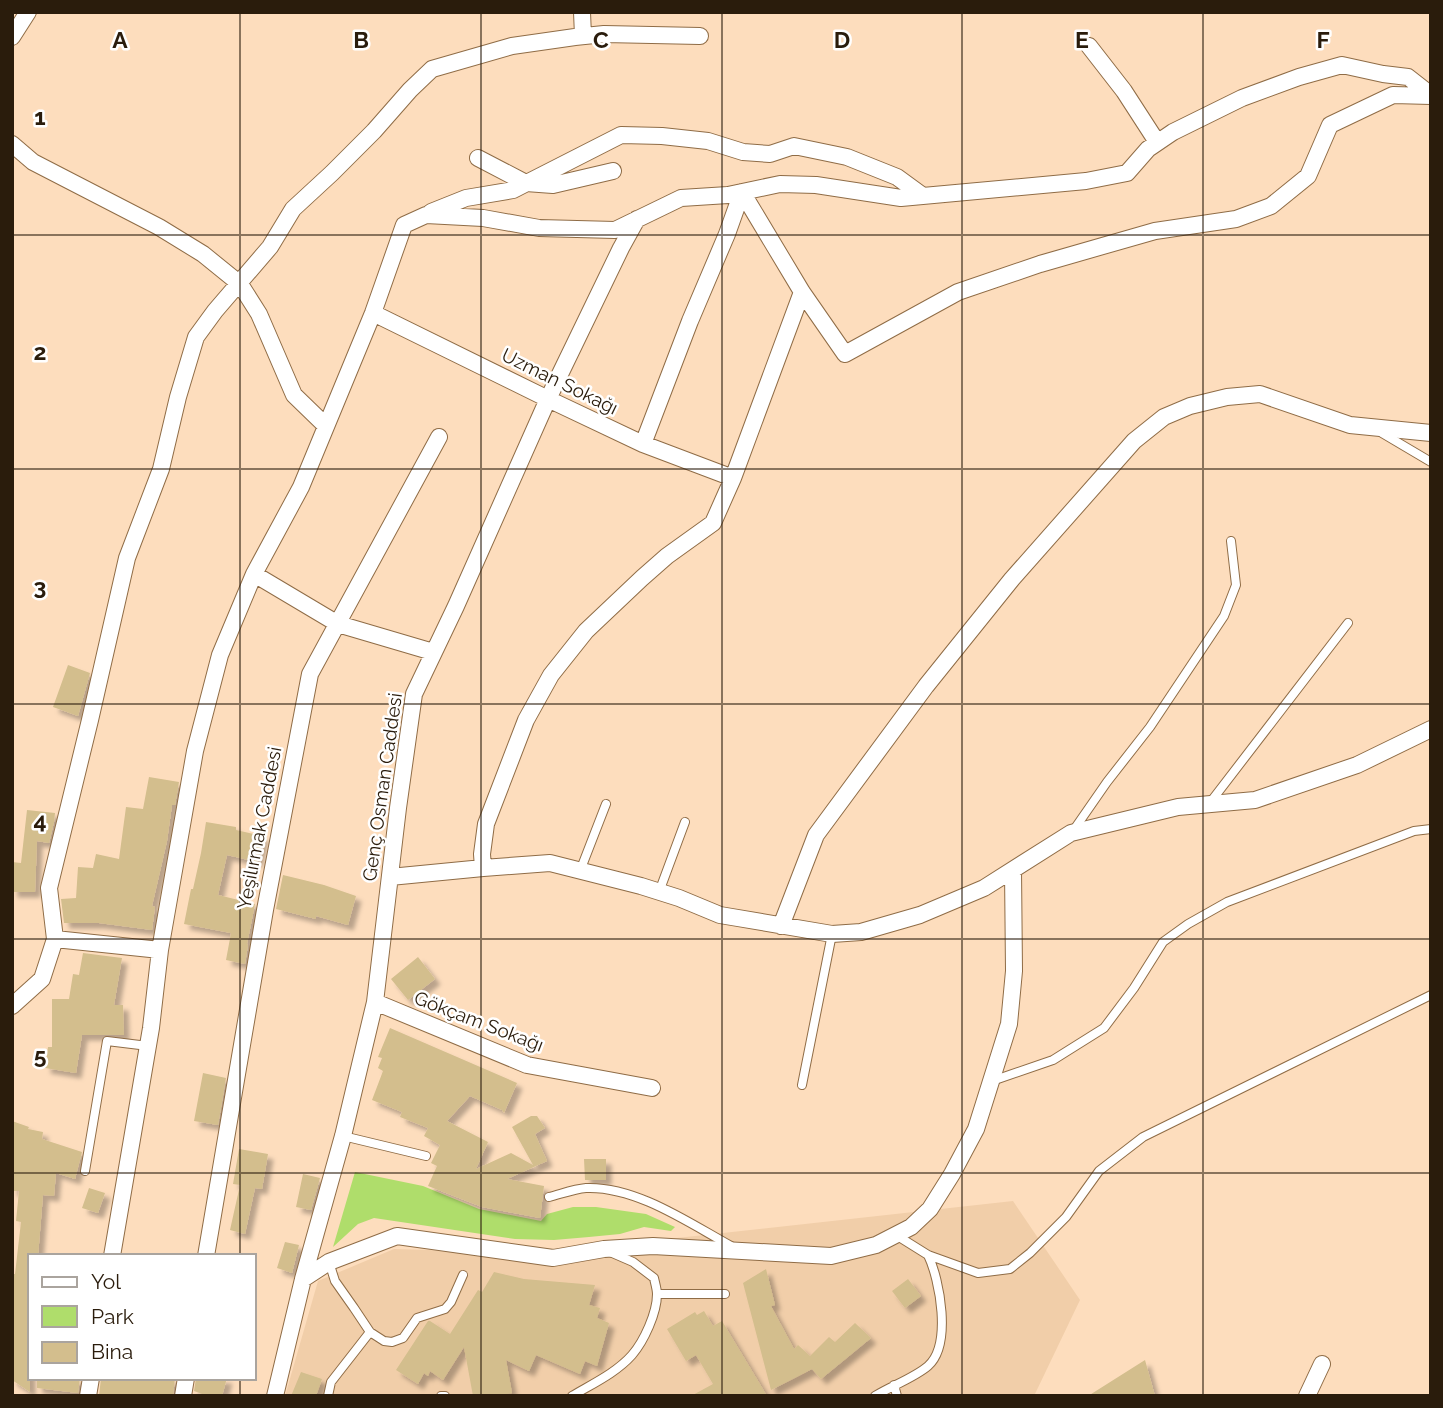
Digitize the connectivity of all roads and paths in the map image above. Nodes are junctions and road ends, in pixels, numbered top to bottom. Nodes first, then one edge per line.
1 (28, 12) edge
2 (582, 12) edge
3 (583, 36) junction
4 (700, 36) dead end
5 (12, 37) edge
6 (1089, 47) dead end
7 (1431, 96) edge
8 (1157, 142) junction
9 (12, 144) edge
10 (478, 158) dead end
11 (613, 171) dead end
12 (526, 183) junction
13 (742, 192) junction
14 (923, 196) junction
15 (426, 215) junction
16 (637, 219) junction
17 (240, 284) junction
18 (802, 292) junction
19 (373, 313) junction
20 (548, 399) junction
21 (326, 426) junction
22 (1373, 428) junction
23 (1431, 433) edge
24 (439, 438) dead end
25 (643, 444) junction
26 (1431, 462) edge
27 (733, 478) junction
28 (1231, 541) dead end
29 (254, 574) junction
30 (1348, 622) dead end
31 (338, 624) junction
32 (433, 652) junction
33 (1431, 729) edge
34 (606, 804) dead end
35 (1209, 804) junction
36 (685, 822) dead end
37 (1431, 829) edge
38 (1071, 833) junction
39 (483, 868) junction
40 (1013, 870) junction
41 (580, 871) junction
42 (390, 877) junction
43 (659, 892) junction
44 (781, 926) junction
45 (832, 934) junction
46 (55, 939) junction
47 (160, 950) junction
48 (1431, 995) edge
49 (375, 1002) junction
50 (12, 1006) edge
51 (148, 1046) junction
52 (992, 1081) junction
53 (802, 1085) dead end
54 (652, 1088) dead end
55 (344, 1136) junction
56 (426, 1156) dead end
57 (85, 1171) dead end
58 (549, 1196) dead end
59 (896, 1235) junction
60 (604, 1249) junction
61 (742, 1252) junction
62 (112, 1254) edge
63 (206, 1254) edge
64 (928, 1255) junction
65 (329, 1262) junction
66 (463, 1275) dead end
67 (303, 1279) junction
68 (657, 1294) junction
69 (725, 1294) dead end
70 (370, 1332) junction
71 (1322, 1364) dead end
72 (894, 1385) junction
73 (275, 1396) edge
74 (328, 1396) edge
75 (572, 1396) edge
76 (875, 1396) edge
77 (897, 1396) edge
78 (1307, 1396) edge

1 - 5 street
2 - 3 street
3 - 4 street
3 - 17 street
6 - 8 street
7 - 8 street
7 - 18 street
8 - 14 street
9 - 17 street
10 - 12 street
11 - 12 street
12 - 14 street
12 - 15 street
13 - 14 street
13 - 16 street
13 - 18 street
13 - 25 street
15 - 16 street
15 - 19 street
16 - 20 street, Genç Osman Caddesi
17 - 21 street
17 - 46 street
18 - 27 street
19 - 20 street, Uzman Sokağı
19 - 21 street
20 - 25 street, Uzman Sokağı
20 - 32 street, Genç Osman Caddesi
21 - 29 street
22 - 23 street
22 - 26 lane
22 - 44 street
24 - 31 street, Yeşilırmak Caddesi
25 - 27 street, Uzman Sokağı
27 - 39 street
28 - 38 lane
29 - 31 street
29 - 47 street
30 - 35 lane
31 - 32 street
31 - 63 street, Yeşilırmak Caddesi
32 - 42 street, Genç Osman Caddesi
33 - 35 street
34 - 41 lane
35 - 38 street
36 - 43 lane
37 - 52 lane
38 - 40 street
39 - 41 street
39 - 42 street
40 - 45 street
40 - 52 street
41 - 43 street
42 - 49 street, Genç Osman Caddesi
43 - 44 street
44 - 45 street
45 - 53 lane
46 - 47 street
46 - 50 street
47 - 51 street
48 - 64 lane
49 - 54 street, Gökçam Sokağı
49 - 55 street, Genç Osman Caddesi
51 - 57 lane
51 - 62 street
52 - 59 street
55 - 56 lane
55 - 67 street, Genç Osman Caddesi
58 - 61 lane
59 - 61 street
59 - 64 lane
60 - 61 street
60 - 65 street
60 - 68 lane
64 - 72 lane
65 - 67 street
65 - 70 lane
66 - 70 lane
67 - 73 street, Genç Osman Caddesi
68 - 69 lane
68 - 75 lane
70 - 74 lane
71 - 78 street
72 - 76 lane
72 - 77 lane

